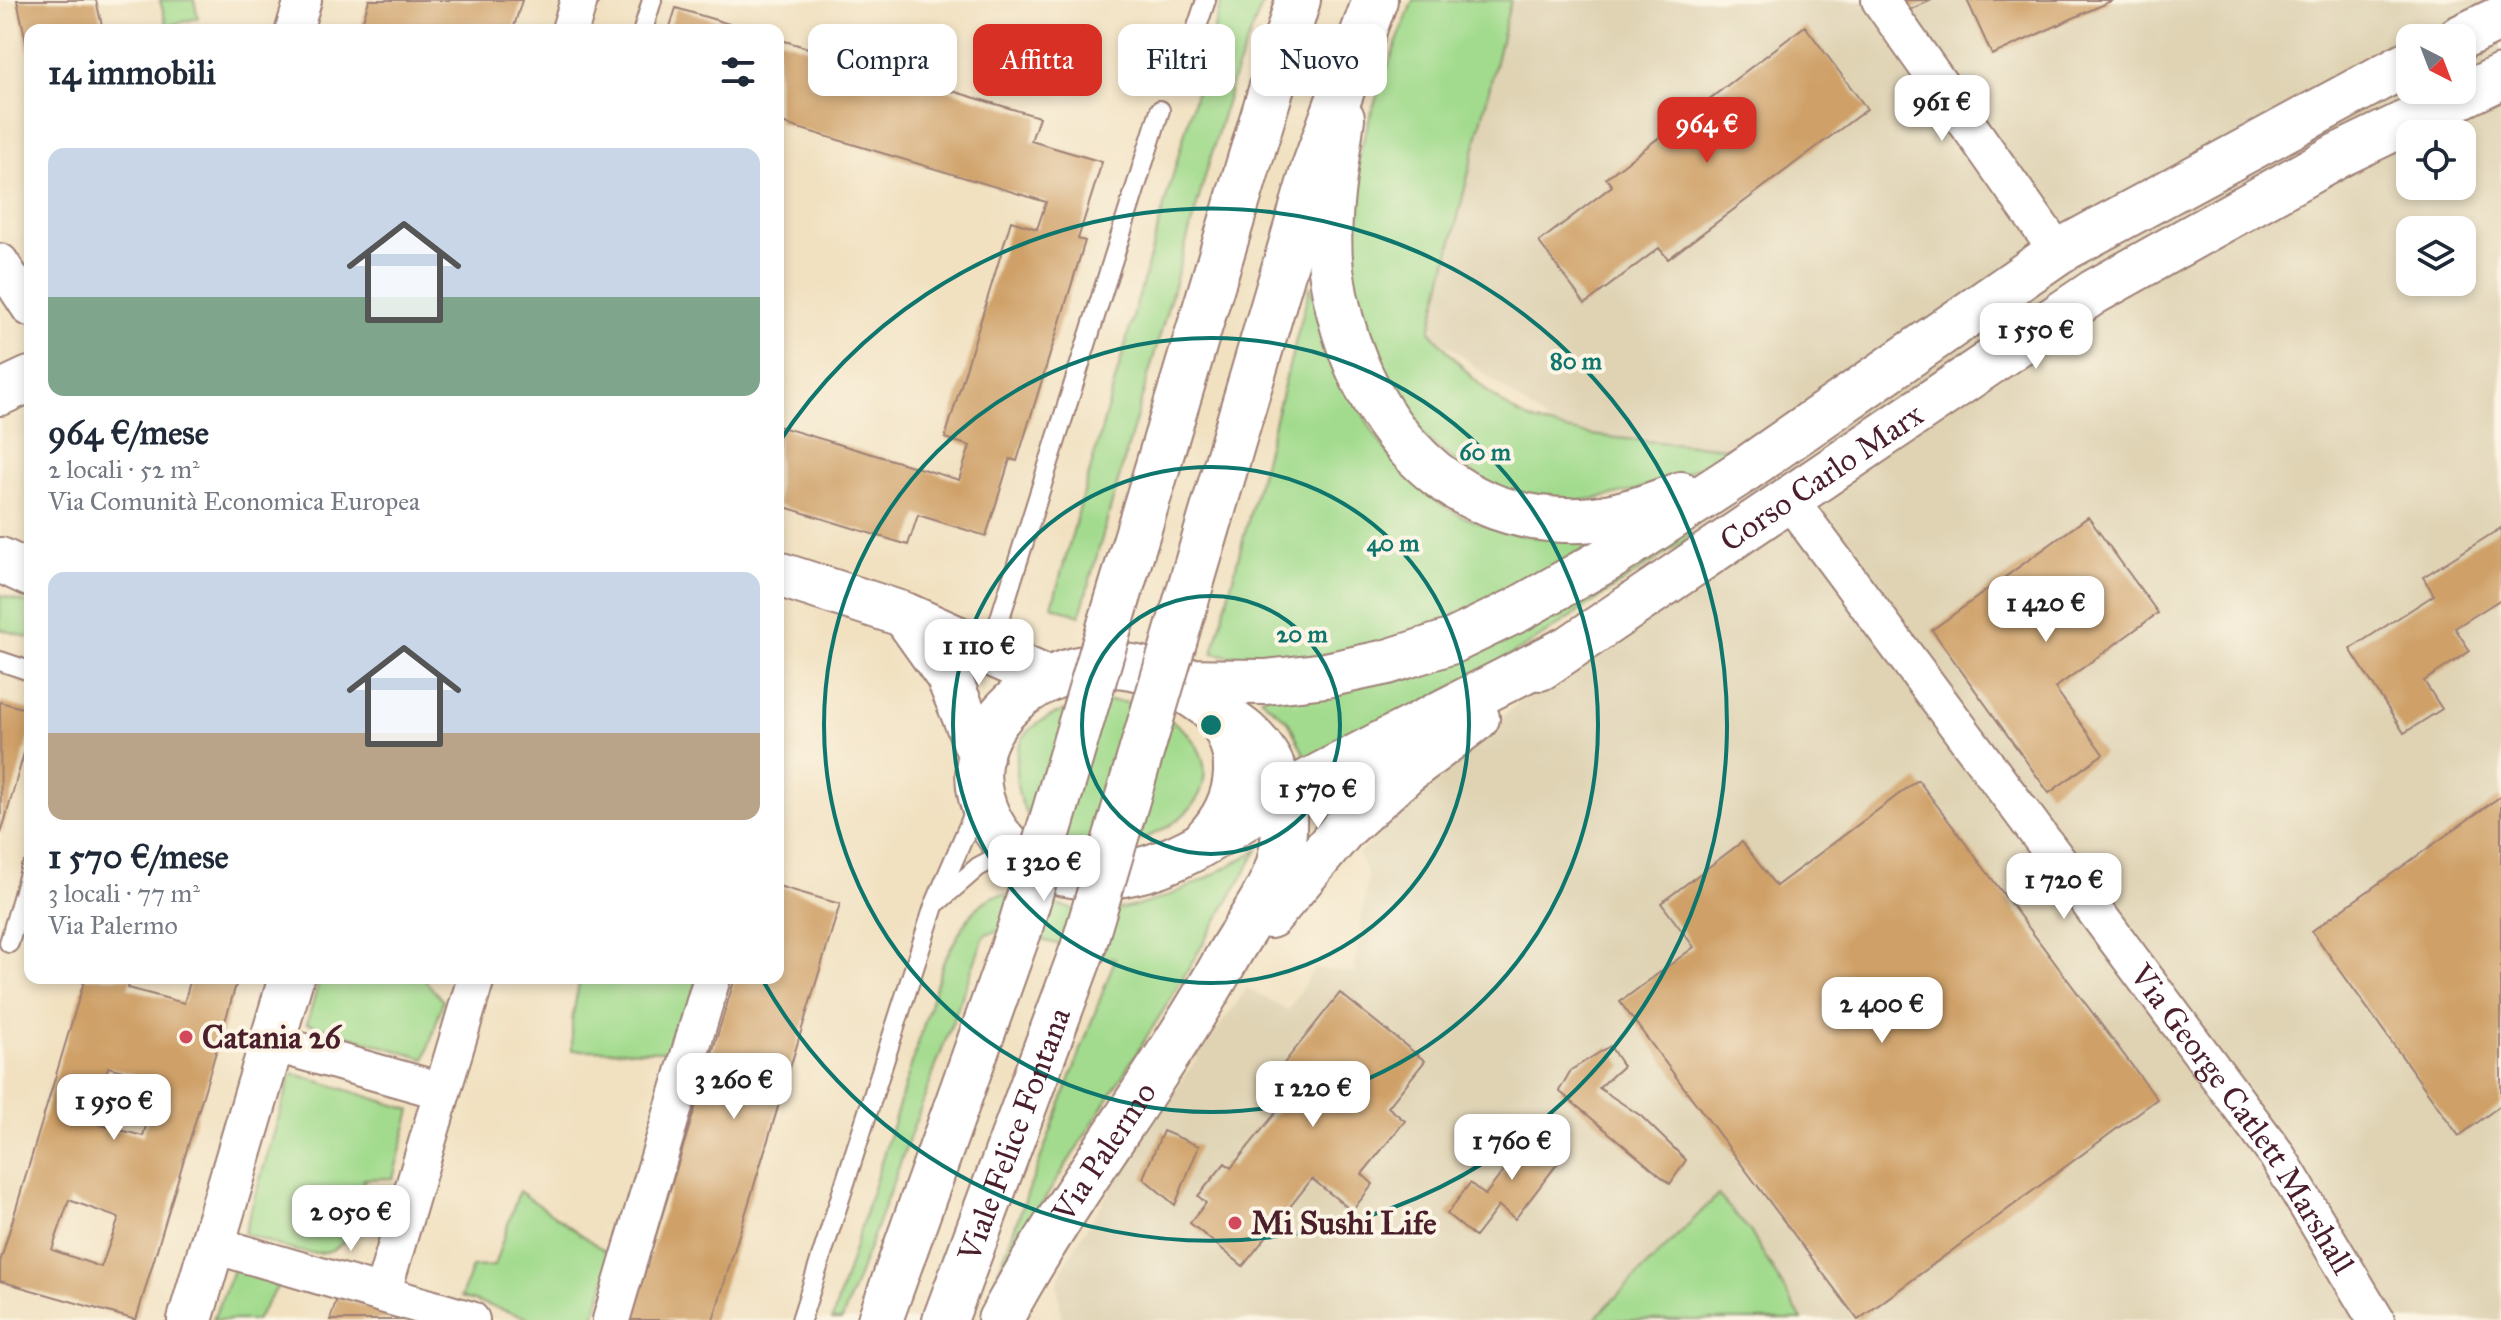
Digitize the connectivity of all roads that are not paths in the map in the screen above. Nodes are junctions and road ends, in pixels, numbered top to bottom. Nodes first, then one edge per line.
1 (303, 0) edge
2 (579, 0) edge
3 (652, 0) edge
4 (1206, 0) edge
5 (1298, 0) edge
6 (1375, 0) edge
7 (1880, 0) edge
8 (2501, 18) edge
9 (296, 24) edge
10 (572, 24) edge
11 (645, 24) edge
12 (1198, 24) edge
13 (1365, 24) edge
14 (2476, 30) edge
15 (2396, 70) edge
16 (2501, 77) edge
17 (1339, 96) edge
18 (1346, 96) edge
19 (1160, 110) dead end
20 (0, 252) edge
21 (2058, 252) junction
22 (24, 260) edge
23 (0, 262) edge
24 (24, 299) edge
25 (24, 382) edge
26 (0, 393) edge
27 (1740, 473) junction
28 (1788, 498) junction
29 (784, 576) edge
30 (905, 615) junction
31 (1563, 651) junction
32 (989, 653) junction
33 (0, 661) edge
34 (1174, 661) junction
35 (24, 669) edge
36 (1048, 679) junction
37 (1211, 708) junction
38 (981, 776) junction
39 (1282, 796) junction
40 (1191, 849) junction
41 (1010, 850) junction
42 (24, 891) edge
43 (934, 906) junction
44 (9, 943) dead end
45 (289, 984) edge
46 (474, 984) edge
47 (710, 984) edge
48 (1212, 985) junction
49 (272, 1043) junction
50 (442, 1091) junction
51 (214, 1245) junction
52 (382, 1294) junction
53 (1009, 1311) edge
54 (190, 1320) edge
55 (471, 1320) edge
56 (611, 1320) edge
57 (801, 1320) edge
58 (880, 1320) edge
59 (945, 1320) edge
60 (2376, 1320) edge

1 - 9 street
2 - 10 street
3 - 11 lane
4 - 12 lane
5 - 58 main road, bridge
6 - 13 main road
7 - 21 street
8 - 14 main road
15 - 21 main road, Corso Carlo Marx
16 - 28 main road, Corso Carlo Marx
17 - 34 main road, Viale Felice Fontana
18 - 27 main road
19 - 32 lane
20 - 22 street
21 - 27 main road, Corso Carlo Marx
23 - 24 street
25 - 26 main road
27 - 34 main road
28 - 31 main road, Corso Carlo Marx
28 - 60 street, Via George Catlett Marshall
29 - 30 main road
30 - 32 main road
30 - 38 main road
31 - 39 main road
31 - 48 main road
32 - 36 main road
33 - 35 lane
34 - 36 main road
34 - 37 main road
34 - 59 main road, Viale Felice Fontana, bridge
36 - 38 main road
37 - 39 main road
37 - 40 main road
38 - 41 main road
38 - 43 lane
39 - 40 main road
39 - 48 main road
40 - 41 main road
41 - 43 lane
42 - 44 lane
43 - 57 lane
45 - 49 main road
46 - 50 street
47 - 56 street
48 - 53 main road, Via Palermo
49 - 50 street
49 - 51 main road
50 - 52 street
51 - 52 street
51 - 54 main road
52 - 55 street

